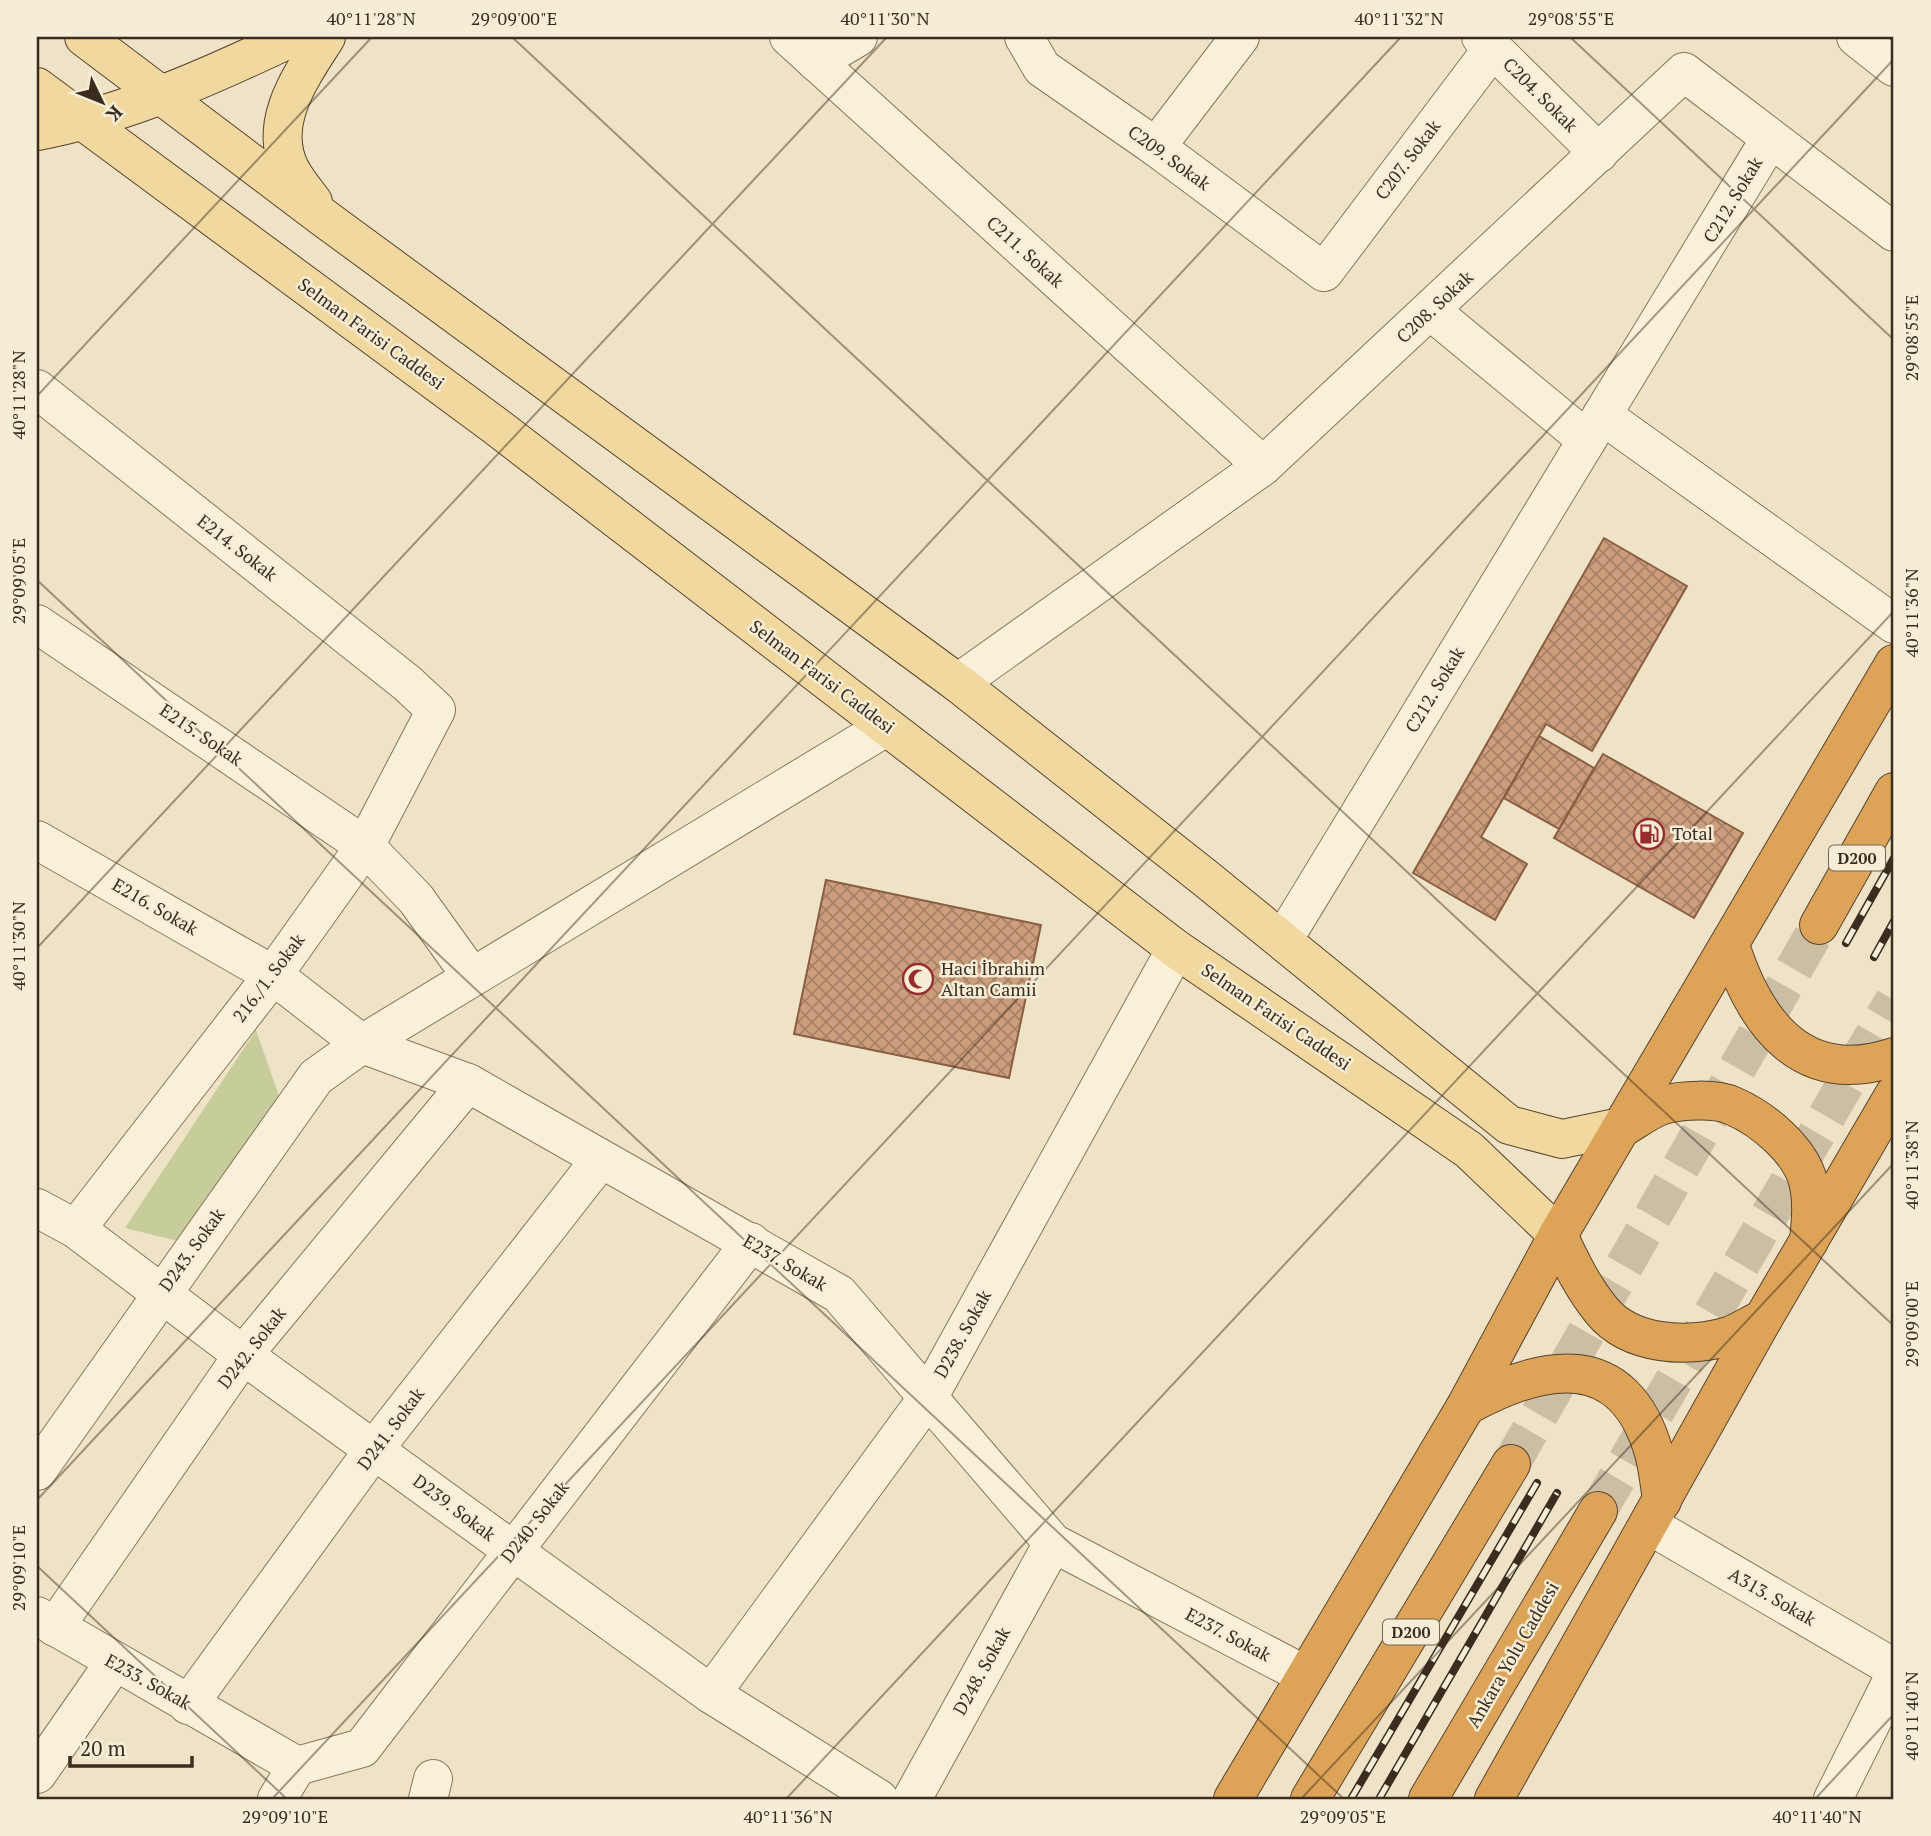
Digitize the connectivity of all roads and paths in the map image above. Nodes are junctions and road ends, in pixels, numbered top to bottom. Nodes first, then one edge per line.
1 (84, 37) edge
2 (293, 37) edge
3 (326, 37) edge
4 (858, 37) edge
5 (1024, 37) edge
6 (1240, 37) edge
7 (1856, 37) edge
8 (1487, 43) edge
9 (803, 49) edge
10 (1894, 67) edge
11 (37, 87) edge
12 (161, 95) junction
13 (82, 122) junction
14 (37, 131) edge
15 (1770, 139) junction
16 (1156, 147) junction
17 (1599, 153) junction
18 (324, 218) junction
19 (1894, 232) edge
20 (1324, 272) joint
21 (1431, 311) junction
22 (37, 389) edge
23 (1594, 427) junction
24 (1263, 466) junction
25 (37, 624) edge
26 (1894, 624) edge
27 (1894, 664) edge
28 (958, 683) junction
29 (436, 710) joint
30 (886, 727) junction
31 (1894, 792) edge
32 (37, 840) edge
33 (365, 846) junction
34 (1819, 925) tunnel mouth
35 (1283, 940) junction
36 (1730, 945) junction
37 (1176, 949) junction
38 (273, 975) junction
39 (472, 977) junction
40 (362, 1044) junction
41 (1894, 1056) edge
42 (468, 1083) junction
43 (1894, 1095) edge
44 (1625, 1126) junction
45 (600, 1160) junction
46 (37, 1208) edge
47 (76, 1229) junction
48 (1558, 1235) junction
49 (751, 1242) junction
50 (1809, 1243) junction
51 (161, 1294) junction
52 (1763, 1319) junction
53 (243, 1355) junction
54 (929, 1396) junction
55 (1466, 1406) junction
56 (375, 1448) junction
57 (42, 1452) edge
58 (1511, 1464) tunnel mouth
59 (1598, 1511) tunnel mouth
60 (1656, 1513) junction
61 (1053, 1543) junction
62 (512, 1552) junction
63 (46, 1622) edge
64 (114, 1663) junction
65 (1894, 1668) edge
66 (1305, 1675) junction
67 (1894, 1677) edge
68 (711, 1694) junction
69 (188, 1704) junction
70 (297, 1766) junction
71 (37, 1774) edge
72 (277, 1799) edge
73 (878, 1799) edge
74 (912, 1799) edge
75 (1233, 1799) edge
76 (1310, 1799) edge
77 (1428, 1799) edge
78 (1494, 1799) edge
79 (1833, 1799) edge

1 - 12 main road
2 - 12 main road
3 - 18 main road
4 - 9 street
5 - 16 street, C209. Sokak
6 - 16 street
7 - 10 street
8 - 17 street, C204. Sokak
8 - 20 street, C207. Sokak
9 - 24 street, C211. Sokak
11 - 13 main road, Selman Farisi Caddesi
12 - 13 main road
12 - 18 main road
13 - 14 main road
13 - 30 main road, Selman Farisi Caddesi
15 - 17 street, C208. Sokak
15 - 19 street, C208. Sokak
15 - 23 street, C212. Sokak
16 - 20 street, C209. Sokak
17 - 21 street, C208. Sokak
18 - 28 main road
21 - 23 street
21 - 24 street, C208. Sokak
22 - 29 street, E214. Sokak
23 - 26 street
23 - 35 street, C212. Sokak
24 - 28 street, C208. Sokak
25 - 33 street, E215. Sokak
27 - 36 highway
28 - 35 main road
29 - 33 street, 216./1. Sokak
30 - 37 main road, Selman Farisi Caddesi
30 - 39 street, D243. Sokak
31 - 34 highway, D200
32 - 38 street, E216. Sokak
33 - 38 street, 216./1. Sokak
33 - 39 street, E215. Sokak
35 - 44 main road
36 - 41 highway
36 - 44 highway
37 - 48 main road, Selman Farisi Caddesi
37 - 54 street, D238. Sokak
38 - 40 street, E237. Sokak
38 - 47 street, 216./1. Sokak
39 - 40 street, D243. Sokak
40 - 42 street, E237. Sokak
40 - 51 street, D243. Sokak
42 - 45 street, E237. Sokak
42 - 53 street, D242. Sokak
43 - 50 highway
44 - 48 highway
44 - 50 highway
45 - 49 street, E237. Sokak
45 - 56 street, D241. Sokak
46 - 47 street, D239. Sokak
47 - 51 street, D239. Sokak
48 - 52 highway
48 - 55 highway
49 - 54 street, E237. Sokak
49 - 62 street, D240. Sokak
50 - 52 highway
51 - 53 street, D239. Sokak
51 - 57 street, D243. Sokak
52 - 60 highway
53 - 56 street, D239. Sokak
53 - 63 street, D242. Sokak
54 - 61 street, E237. Sokak
54 - 68 street, D238. Sokak
55 - 60 highway
55 - 66 highway
56 - 62 street, D239. Sokak
56 - 69 street, D241. Sokak
58 - 76 highway, D200
59 - 77 highway, Ankara Yolu Caddesi
60 - 65 street, A313. Sokak
60 - 78 highway
61 - 66 street, E237. Sokak
61 - 74 street, D248. Sokak
62 - 68 street, D239. Sokak
62 - 70 street, D240. Sokak
63 - 64 street, E233. Sokak
64 - 69 street, E233. Sokak
64 - 71 street
66 - 75 highway
67 - 79 street
68 - 73 street, D239. Sokak
69 - 70 street, E233. Sokak
70 - 72 street

